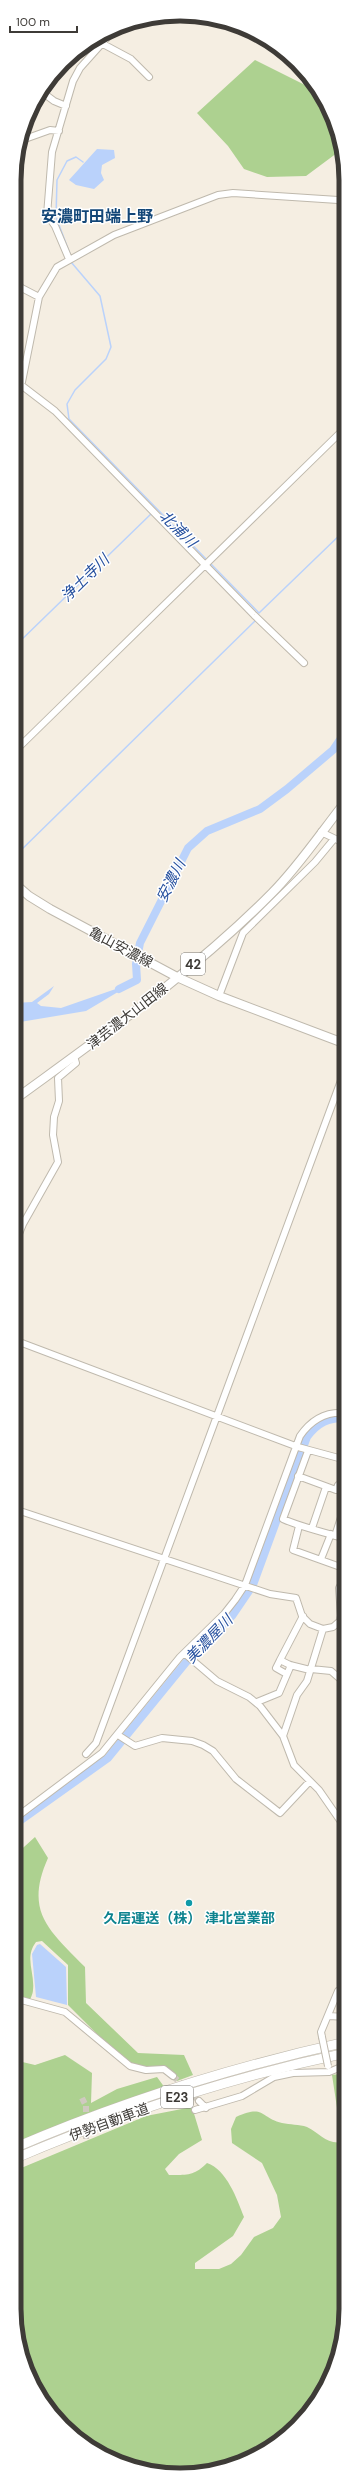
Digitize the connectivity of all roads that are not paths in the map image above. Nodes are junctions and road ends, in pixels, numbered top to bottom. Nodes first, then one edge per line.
1 (107, 38) edge
2 (103, 44) junction
3 (148, 77) dead end
4 (46, 95) edge
5 (66, 106) junction
6 (59, 131) junction
7 (26, 139) edge
8 (338, 200) edge
9 (70, 259) junction
10 (21, 288) edge
11 (39, 297) junction
12 (21, 385) joint
13 (339, 434) edge
14 (205, 564) junction
15 (304, 663) dead end
16 (21, 745) edge
17 (339, 809) edge
18 (321, 832) junction
19 (334, 839) junction
20 (339, 841) edge
21 (21, 889) edge
22 (177, 977) junction
23 (219, 996) junction
24 (339, 1041) edge
25 (74, 1056) junction
26 (339, 1086) edge
27 (21, 1095) edge
28 (21, 1229) edge
29 (21, 1343) edge
30 (339, 1413) edge
31 (216, 1416) junction
32 (297, 1447) junction
33 (307, 1450) junction
34 (339, 1458) edge
35 (298, 1476) junction
36 (339, 1485) edge
37 (326, 1487) junction
38 (21, 1511) edge
39 (339, 1520) edge
40 (299, 1526) junction
41 (312, 1528) junction
42 (333, 1535) junction
43 (339, 1537) edge
44 (164, 1559) junction
45 (321, 1559) junction
46 (339, 1566) edge
47 (247, 1585) junction
48 (303, 1616) junction
49 (339, 1622) edge
50 (324, 1629) junction
51 (185, 1654) junction
52 (280, 1660) junction
53 (291, 1665) junction
54 (310, 1669) junction
55 (283, 1672) dead end
56 (339, 1676) edge
57 (257, 1702) junction
58 (283, 1736) junction
59 (120, 1737) junction
60 (94, 1760) junction
61 (310, 1781) junction
62 (21, 1814) edge
63 (339, 1818) edge
64 (338, 1991) dead end
65 (21, 2000) edge
66 (329, 2016) junction
67 (339, 2017) edge
68 (339, 2044) edge
69 (339, 2055) edge
70 (339, 2067) edge
71 (328, 2069) junction
72 (172, 2076) tunnel mouth
73 (199, 2101) tunnel mouth
74 (206, 2108) junction
75 (195, 2110) dead end
76 (21, 2145) edge
77 (21, 2156) edge

1 - 2 street
2 - 3 street
2 - 5 street
4 - 5 street
5 - 6 street
6 - 7 street
6 - 9 street
8 - 9 street
9 - 11 street
10 - 11 street
11 - 12 street
12 - 14 street
13 - 14 street
14 - 15 street
14 - 16 street
17 - 18 main road, 津芸濃大山田線 / 42
18 - 19 street
18 - 22 main road, 津芸濃大山田線 / 42
19 - 20 street
19 - 23 street
21 - 22 main road, 亀山安濃線
22 - 23 main road, 亀山安濃線
22 - 25 main road, 津芸濃大山田線 / 42
23 - 24 main road, 亀山安濃線
25 - 27 main road, 津芸濃大山田線 / 42
25 - 28 street
26 - 31 street
29 - 31 street
30 - 32 street
31 - 32 street
31 - 44 street
32 - 33 street
32 - 47 street
33 - 34 street
33 - 35 street
35 - 37 street
35 - 40 street
36 - 37 street
37 - 41 street
38 - 44 street
39 - 42 street
40 - 41 street
40 - 45 street
41 - 42 street
42 - 43 street
42 - 45 street
44 - 47 street
44 - 60 street
45 - 46 street
47 - 48 street
47 - 51 street
48 - 50 street
48 - 52 street
49 - 50 street
50 - 54 street
51 - 57 street
51 - 59 street
52 - 53 street
52 - 55 street
53 - 54 street
53 - 57 street
54 - 56 street
54 - 58 street
57 - 58 street
58 - 61 street
59 - 60 street
59 - 61 street
60 - 62 street
61 - 63 street
64 - 66 street
65 - 72 street
66 - 67 street
66 - 71 street, bridge
68 - 76 highway, 伊勢自動車道 / E23
69 - 77 highway, 伊勢自動車道 / E23
70 - 71 street
71 - 74 street
73 - 74 street
74 - 75 street

